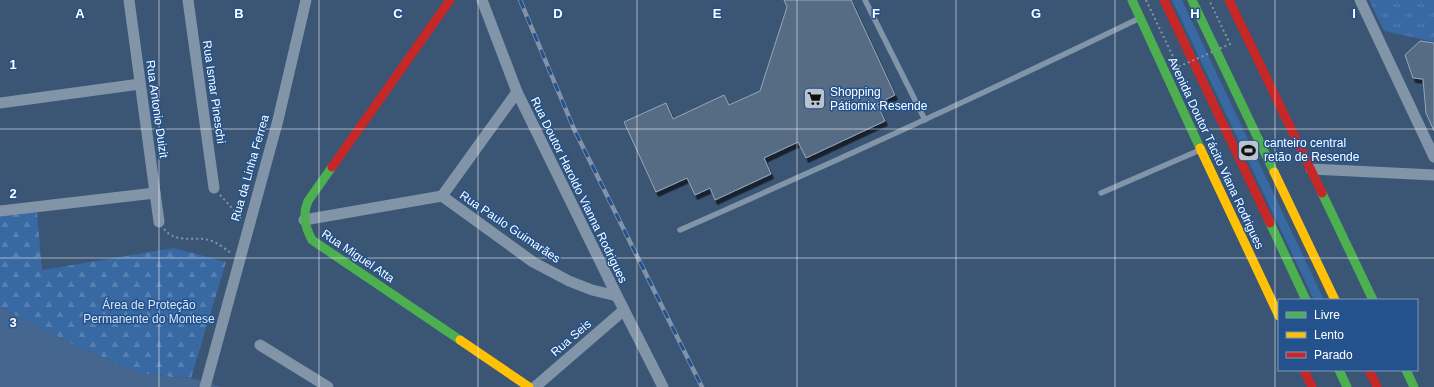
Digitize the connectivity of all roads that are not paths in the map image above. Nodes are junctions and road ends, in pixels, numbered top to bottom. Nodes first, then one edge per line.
1 (129, 0) edge
2 (188, 0) edge
3 (306, 0) edge
4 (450, 0) edge
5 (482, 0) edge
6 (865, 0) edge
7 (1132, 0) edge
8 (1164, 0) edge
9 (1192, 0) edge
10 (1229, 0) edge
11 (1360, 0) edge
12 (1140, 18) junction
13 (140, 84) junction
14 (517, 92) junction
15 (0, 103) edge
16 (925, 120) junction
17 (1200, 150) junction
18 (1434, 157) edge
19 (1310, 169) junction
20 (1434, 175) edge
21 (214, 188) road end
22 (155, 193) junction
23 (1101, 193) dead end
24 (442, 196) junction
25 (0, 211) edge
26 (304, 220) junction
27 (159, 222) road end
28 (680, 230) dead end
29 (617, 296) junction
30 (1306, 299) edge
31 (1335, 299) edge
32 (1373, 299) edge
33 (624, 310) junction
34 (1278, 314) edge
35 (260, 345) dead end
36 (1304, 371) edge
37 (1339, 371) edge
38 (1369, 371) edge
39 (1406, 371) edge
40 (204, 387) edge
41 (328, 387) edge
42 (529, 387) edge
43 (534, 387) edge
44 (663, 387) edge
45 (1312, 387) edge
46 (1347, 387) edge
47 (1377, 387) edge
48 (1414, 387) edge

1 - 13 street, Rua Antonio Duizit
2 - 21 street, Rua Ismar Pineschi
3 - 40 street, Rua da Linha Ferrea
4 - 26 main road
5 - 14 street, Rua Doutor Haroldo Vianna Rodrigues
6 - 16 lane
7 - 12 main road, Avenida Doutor Tácito Viana Rodrigues
8 - 30 main road
9 - 31 main road
10 - 19 main road
11 - 18 street
12 - 16 lane
12 - 17 main road, Avenida Doutor Tácito Viana Rodrigues
13 - 15 street
13 - 22 street, Rua Antonio Duizit
14 - 24 street, Rua Paulo Guimarães
14 - 29 street, Rua Doutor Haroldo Vianna Rodrigues
16 - 28 lane
17 - 23 lane
17 - 34 main road, Avenida Doutor Tácito Viana Rodrigues
19 - 20 street
19 - 32 main road
22 - 25 street
22 - 27 street, Rua Antonio Duizit
24 - 26 street
24 - 29 street, Rua Paulo Guimarães
26 - 42 main road, Rua Miguel Atta
29 - 33 street, Rua Doutor Haroldo Vianna Rodrigues
33 - 43 street, Rua Seis
33 - 44 street, Rua Doutor Haroldo Vianna Rodrigues
35 - 41 street
36 - 45 main road
37 - 46 main road
38 - 47 main road
39 - 48 main road

